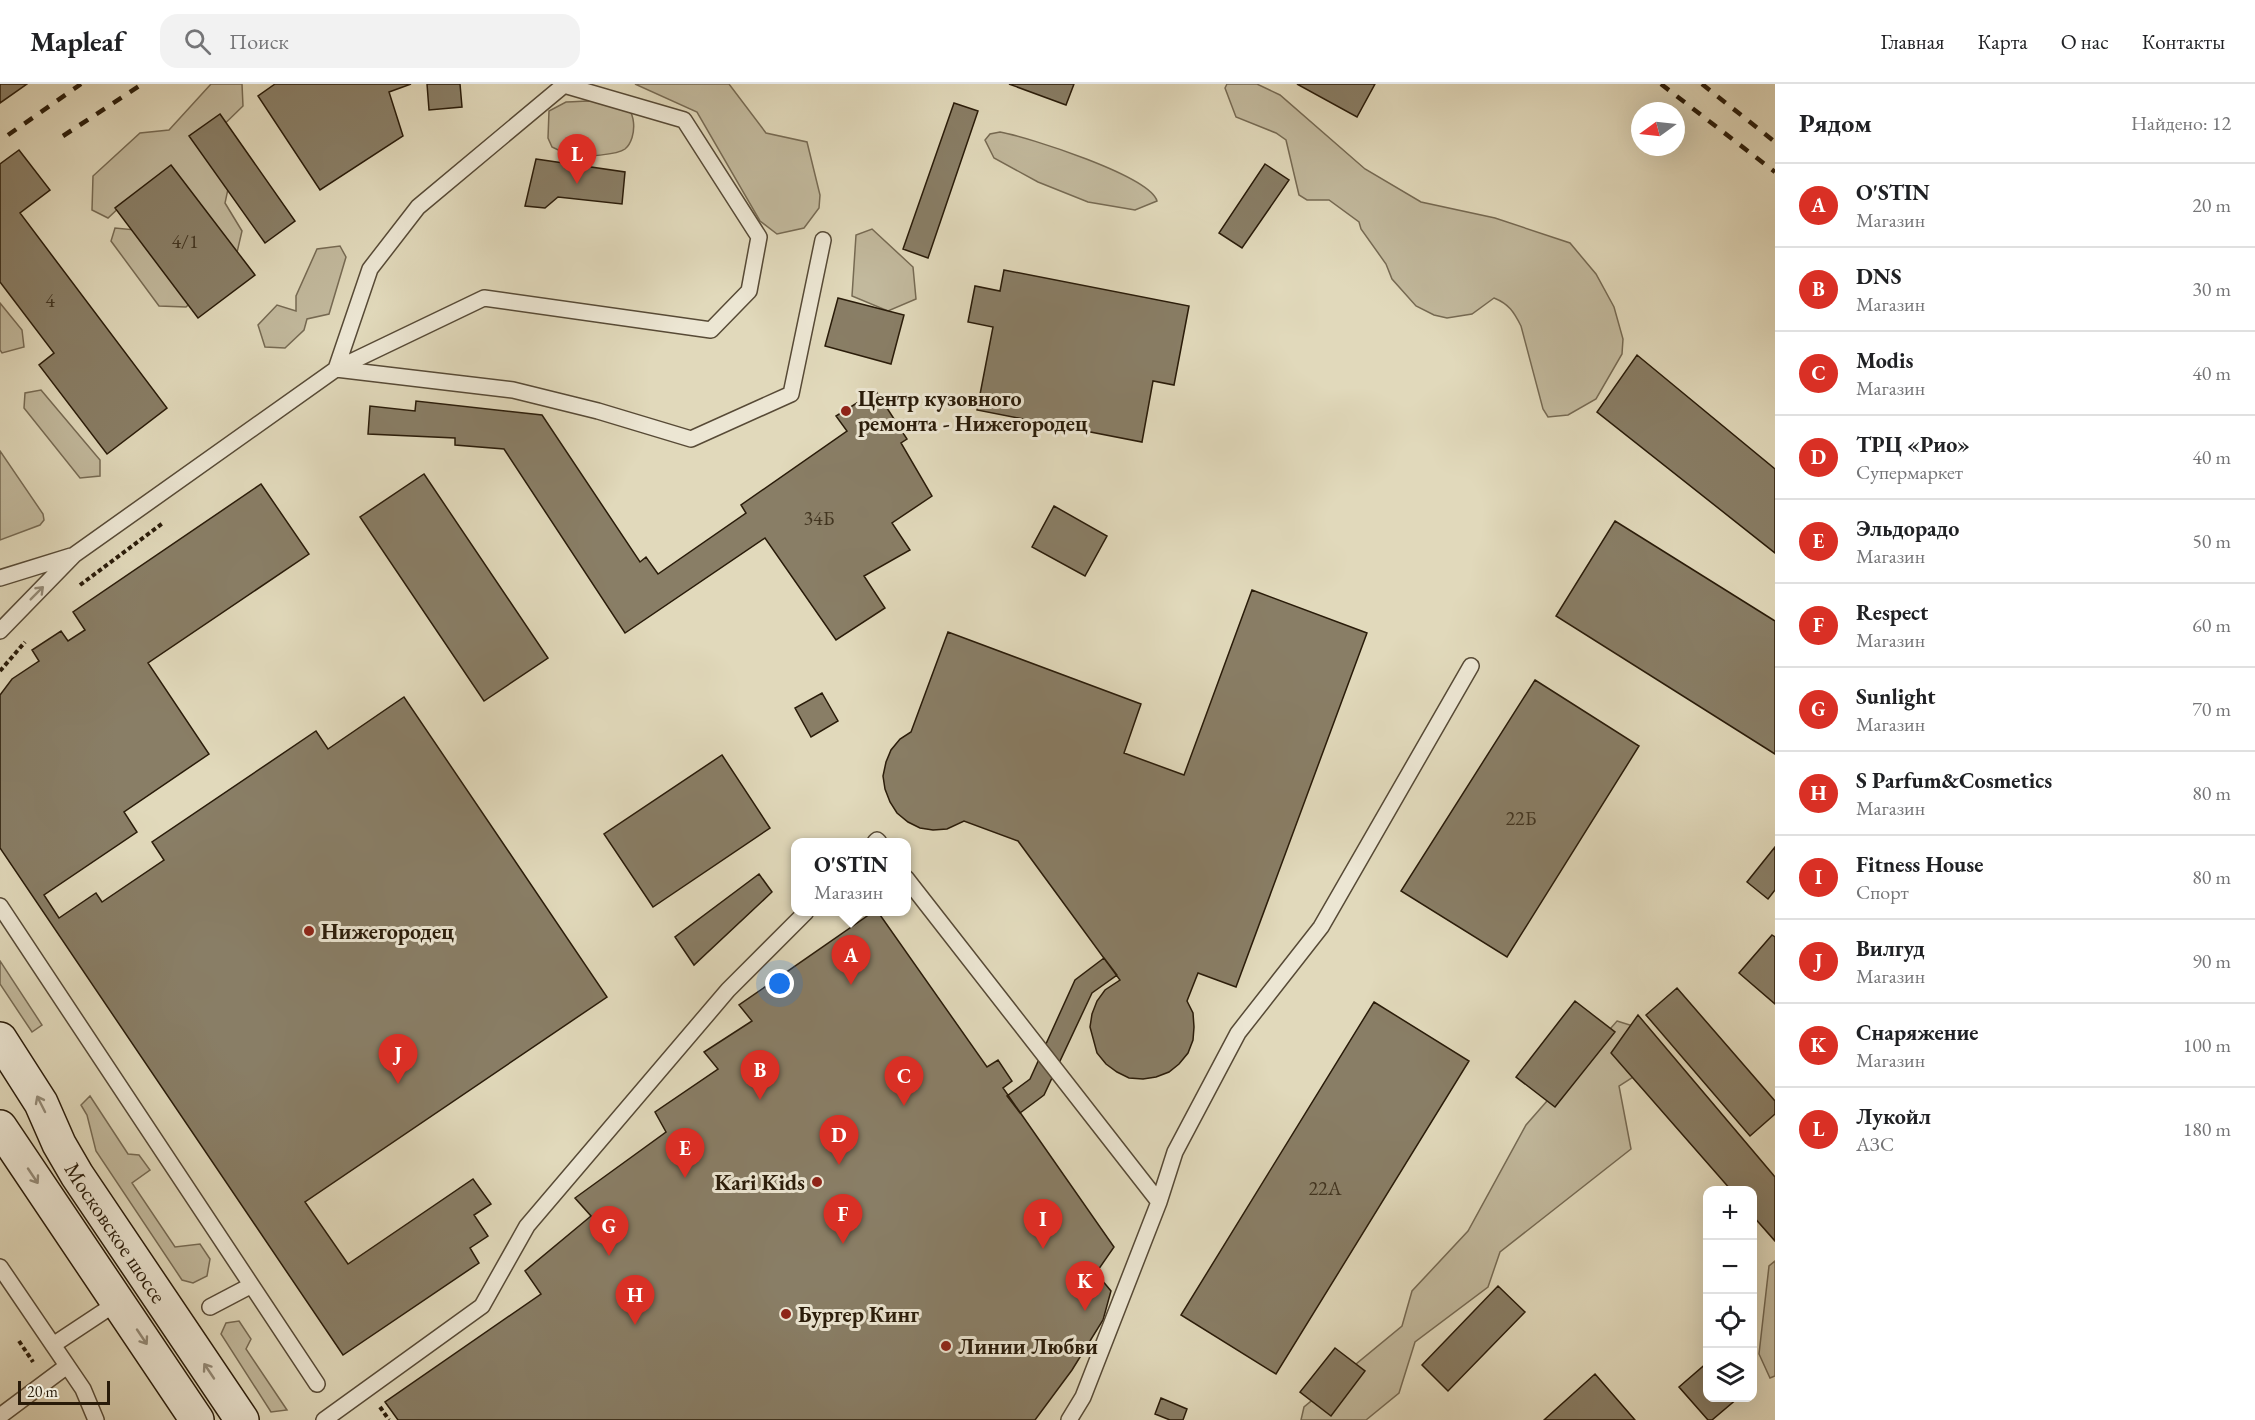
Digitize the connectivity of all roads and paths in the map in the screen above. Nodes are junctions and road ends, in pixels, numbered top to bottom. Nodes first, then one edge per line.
1 (824, 240) dead end
2 (336, 369) junction
3 (167, 520) dead end
4 (74, 555) junction
5 (0, 578) edge
6 (73, 591) dead end
7 (0, 631) edge
8 (28, 638) dead end
9 (1471, 666) dead end
10 (0, 671) edge
11 (911, 884) edge
12 (0, 906) edge
13 (802, 916) edge
14 (0, 1040) edge
15 (0, 1127) edge
16 (1159, 1202) junction
17 (0, 1267) edge
18 (250, 1286) junction
19 (118, 1302) junction
20 (210, 1307) dead end
21 (53, 1345) junction
22 (68, 1366) junction
23 (163, 1369) junction
24 (317, 1384) dead end
25 (0, 1416) edge
26 (96, 1420) edge
27 (178, 1420) edge
28 (197, 1420) edge
29 (242, 1420) edge
30 (326, 1420) edge
31 (1069, 1420) edge

1 - 2 lane
2 - 2 lane
2 - 4 lane
3 - 6 path
4 - 5 lane
7 -> 4 lane
8 - 10 path
9 - 16 lane
11 - 16 lane
12 - 18 lane
13 - 30 lane
29 -> 14 main road, Московское шоссе
15 -> 19 main road, Московское шоссе
16 - 31 lane
17 - 21 lane
18 - 20 lane
18 - 24 lane
19 - 21 lane
19 -> 23 main road, Московское шоссе
21 - 22 lane
22 - 25 lane
22 - 26 lane
23 - 27 lane
23 - 28 main road, Московское шоссе

